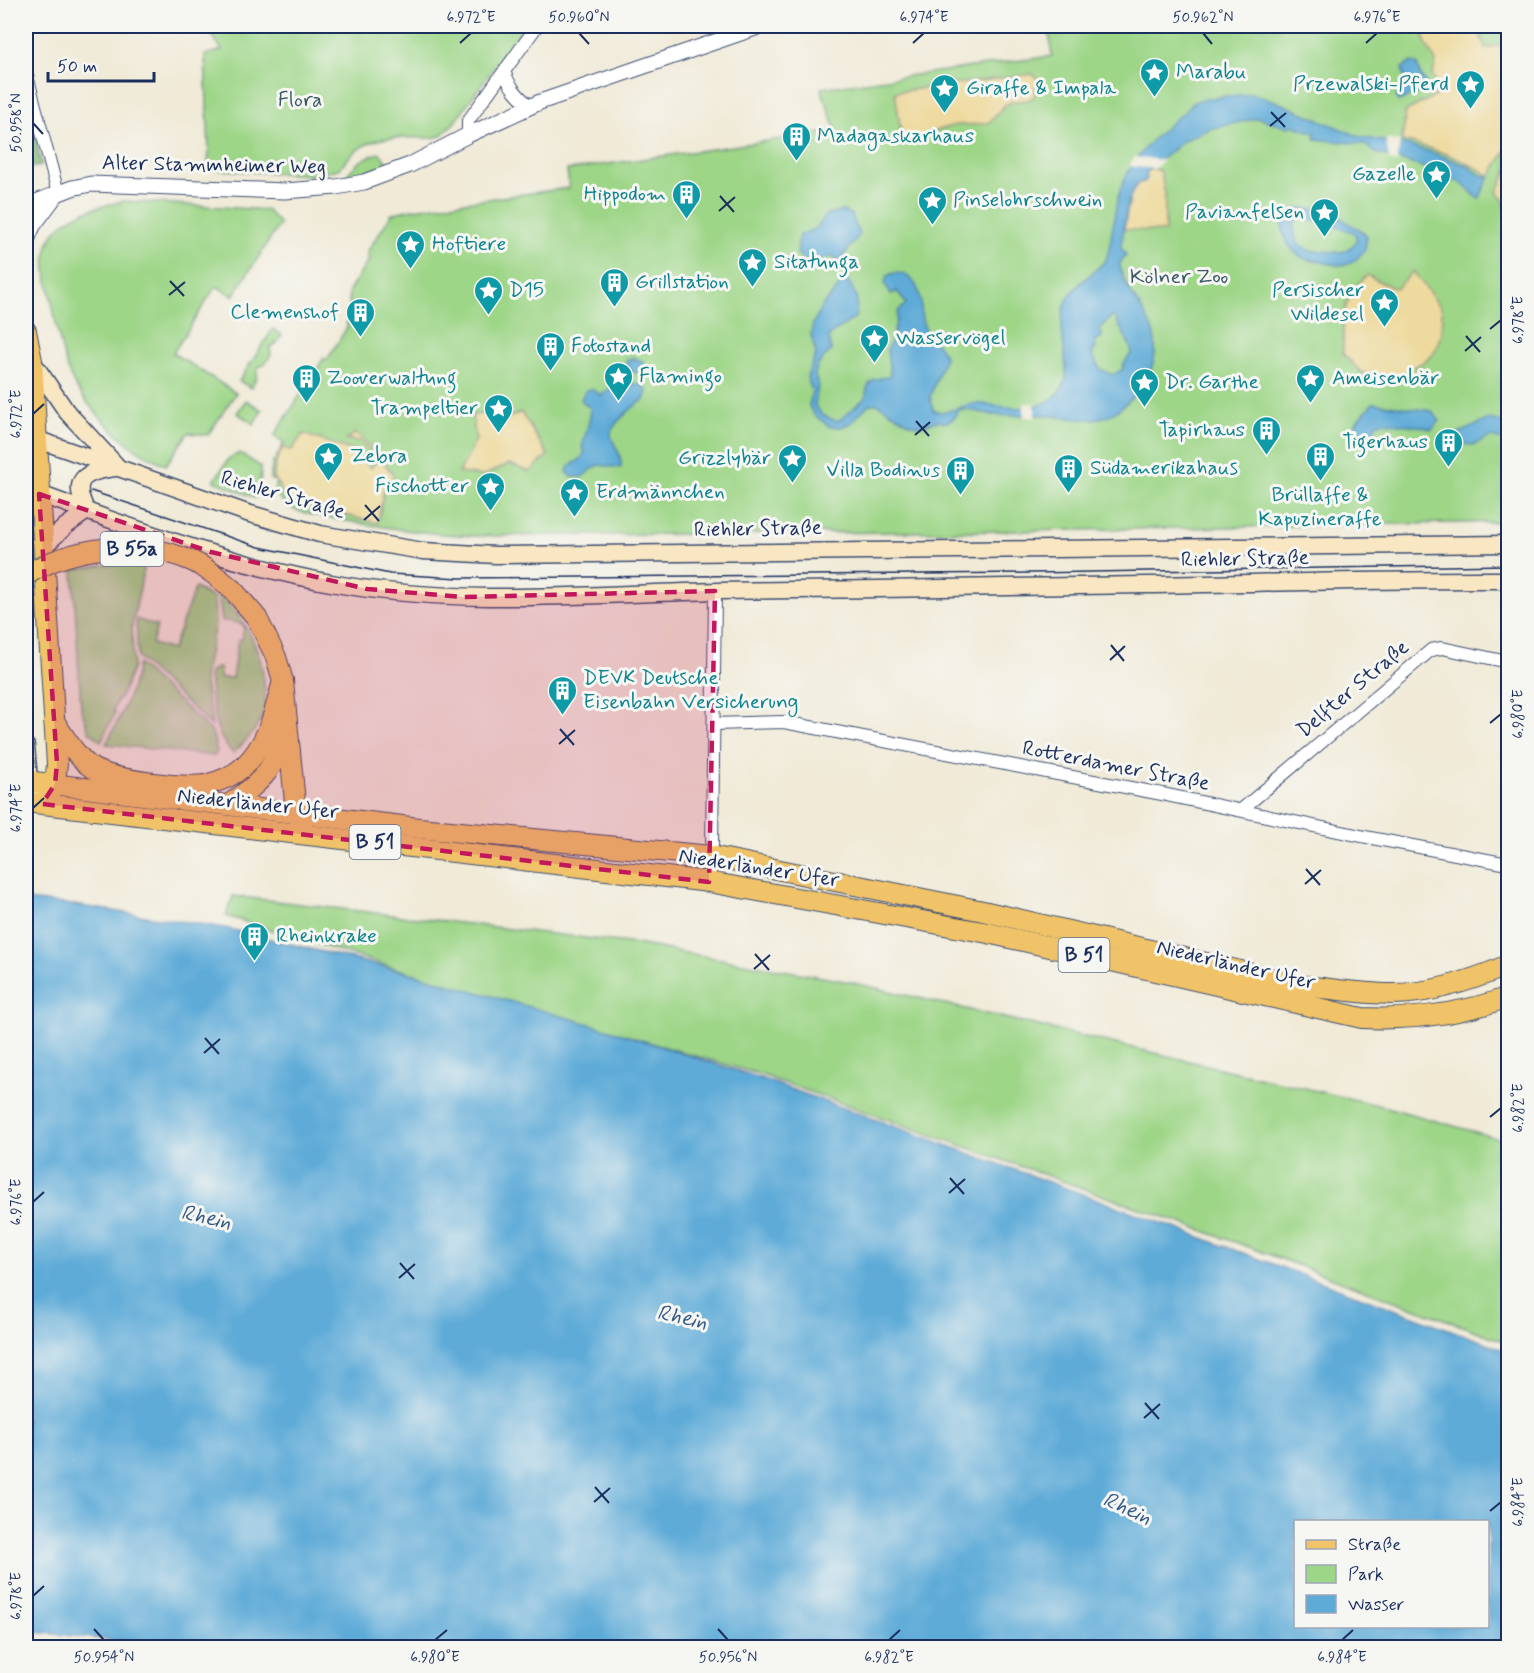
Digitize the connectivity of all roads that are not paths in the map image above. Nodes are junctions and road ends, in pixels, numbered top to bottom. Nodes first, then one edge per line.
1 (537, 26) edge
2 (761, 26) edge
3 (26, 72) edge
4 (504, 72) junction
5 (530, 106) junction
6 (468, 135) junction
7 (58, 193) junction
8 (26, 206) edge
9 (26, 242) edge
10 (26, 331) edge
11 (32, 360) junction
12 (29, 443) edge
13 (26, 467) edge
14 (119, 468) junction
15 (32, 491) edge
16 (87, 511) junction
17 (1509, 544) edge
18 (44, 546) junction
19 (26, 575) edge
20 (1509, 580) edge
21 (715, 591) junction
22 (1509, 662) edge
23 (283, 681) junction
24 (54, 722) junction
25 (714, 724) junction
26 (288, 727) junction
27 (26, 746) edge
28 (27, 781) edge
29 (55, 784) junction
30 (34, 803) edge
31 (228, 805) junction
32 (1241, 810) junction
33 (298, 813) junction
34 (304, 834) junction
35 (711, 856) junction
36 (1509, 864) edge
37 (709, 882) junction
38 (1509, 965) edge
39 (1509, 998) edge

1 - 4 street
2 - 5 street, Alter Stammheimer Weg
3 - 7 street
4 - 5 street
4 - 6 street
5 - 6 street, Alter Stammheimer Weg
6 - 7 street, Alter Stammheimer Weg
7 - 8 street, Alter Stammheimer Weg
7 - 9 street
10 - 11 main road
11 - 12 main road
11 - 14 main road
12 - 14 main road, Riehler Straße
12 - 15 main road
13 - 15 main road
14 - 16 main road
14 - 17 main road, Riehler Straße
15 - 16 main road, Riehler Straße
15 - 18 main road
16 - 18 main road
16 - 21 main road, Riehler Straße
18 - 24 main road
19 - 23 main road, B 55a, bridge
20 - 21 main road, Riehler Straße
21 - 25 street
22 - 32 street, Delfter Straße
23 - 24 main road
23 - 26 main road, B 55a
24 - 29 main road
25 - 32 street, Rotterdamer Straße
25 - 35 street
26 - 31 main road, B 55a
26 - 33 main road
27 - 28 main road
28 - 29 main road, B 51
28 - 30 main road
29 - 30 main road
29 - 31 main road, Niederländer Ufer / B 51
30 - 34 main road, Niederländer Ufer / B 51
31 - 33 main road, Niederländer Ufer / B 51
32 - 36 street, Rotterdamer Straße
33 - 34 main road
33 - 35 main road, Niederländer Ufer / B 51
34 - 37 main road, Niederländer Ufer / B 51
35 - 37 street
35 - 38 main road, Niederländer Ufer / B 51
37 - 39 main road, Niederländer Ufer / B 51

